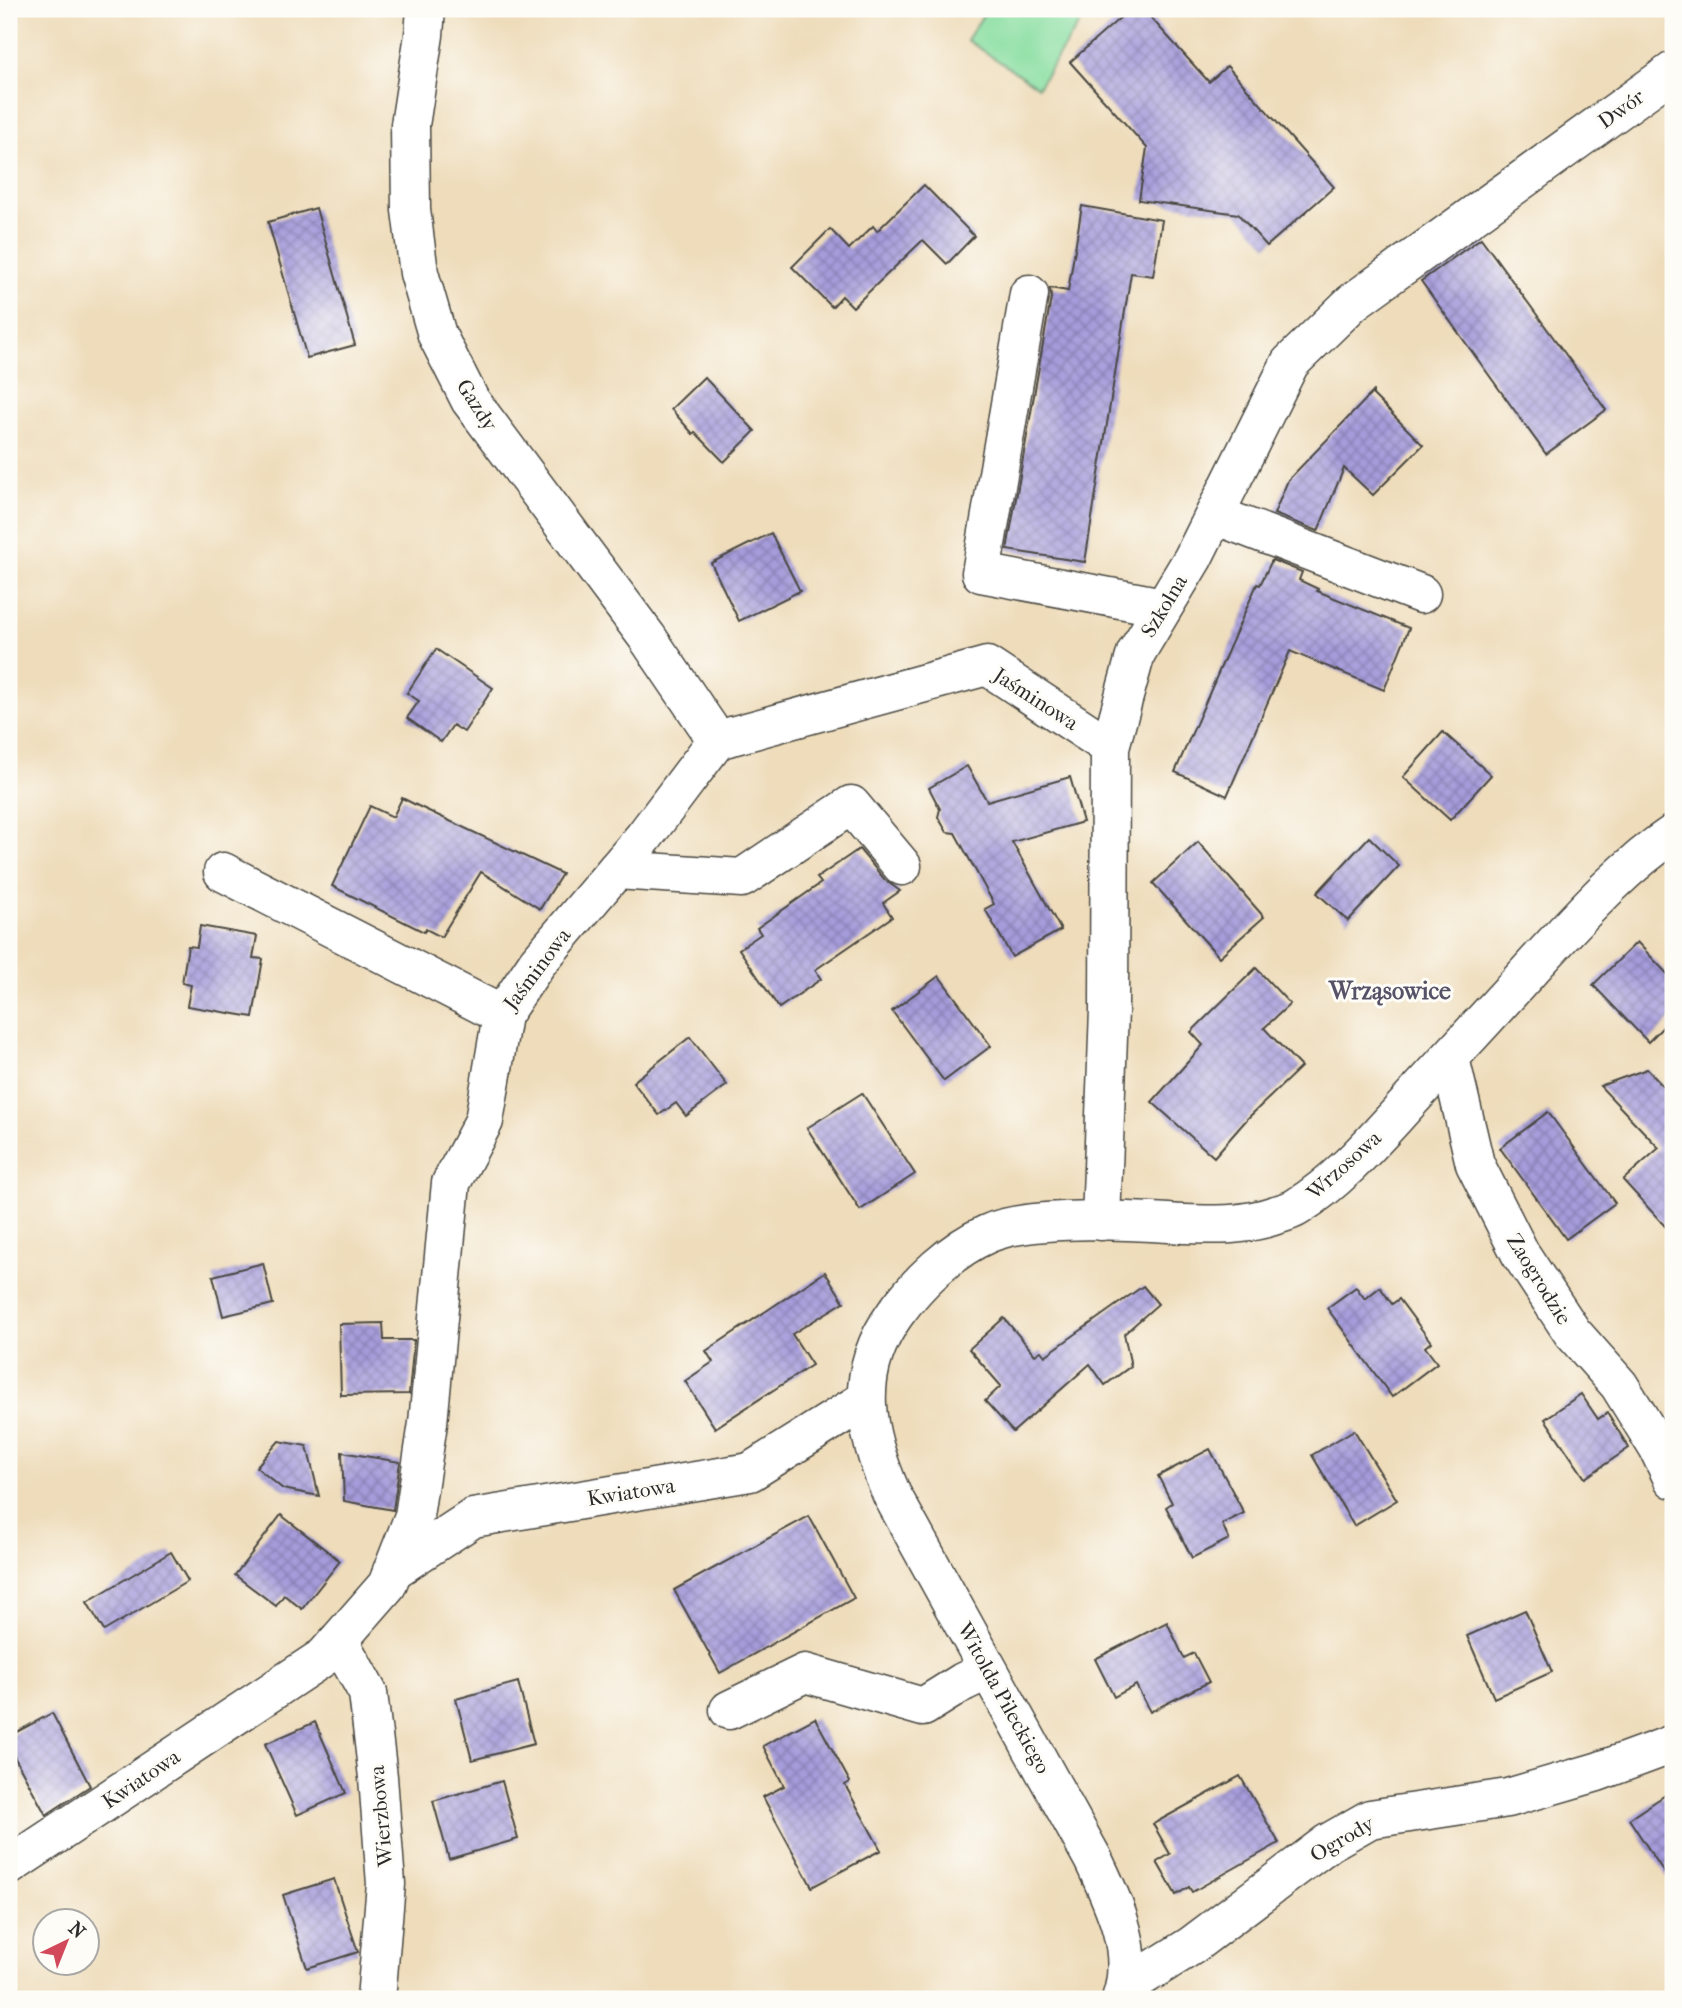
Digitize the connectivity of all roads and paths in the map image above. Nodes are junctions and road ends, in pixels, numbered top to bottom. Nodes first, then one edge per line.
1 (426, 9) edge
2 (1673, 71) edge
3 (1568, 147) joint
4 (1028, 294) dead end
5 (1215, 514) junction
6 (1421, 594) dead end
7 (1163, 607) junction
8 (717, 740) junction
9 (1110, 747) junction
10 (1673, 834) edge
11 (902, 866) dead end
12 (616, 870) junction
13 (223, 872) dead end
14 (502, 1015) junction
15 (1450, 1058) junction
16 (1101, 1221) junction
17 (865, 1400) junction
18 (1673, 1479) edge
19 (392, 1571) junction
20 (339, 1641) junction
21 (988, 1670) junction
22 (729, 1710) dead end
23 (1673, 1744) edge
24 (9, 1866) edge
25 (1127, 1995) edge
26 (376, 1999) edge

1 - 8 street, Gazdy
2 - 3 street, Dwór
3 - 5 street, Szkolna
4 - 7 street
5 - 6 street
5 - 7 street, Szkolna
7 - 9 street, Szkolna
8 - 9 street, Jaśminowa
8 - 12 street, Jaśminowa
9 - 16 street, Szkolna
10 - 15 street, Wrzosowa
11 - 12 street
12 - 14 street, Jaśminowa
13 - 14 street
14 - 19 street, Jaśminowa
15 - 16 street, Wrzosowa
15 - 18 street, Zaogrodzie
16 - 17 street, Wrzosowa
17 - 19 street, Kwiatowa
17 - 21 street, Witolda Pileckiego
19 - 20 street, Jaśminowa
20 - 24 street, Kwiatowa
20 - 26 street, Wierzbowa
21 - 22 street
21 - 25 street, Witolda Pileckiego
23 - 25 street, Ogrody

